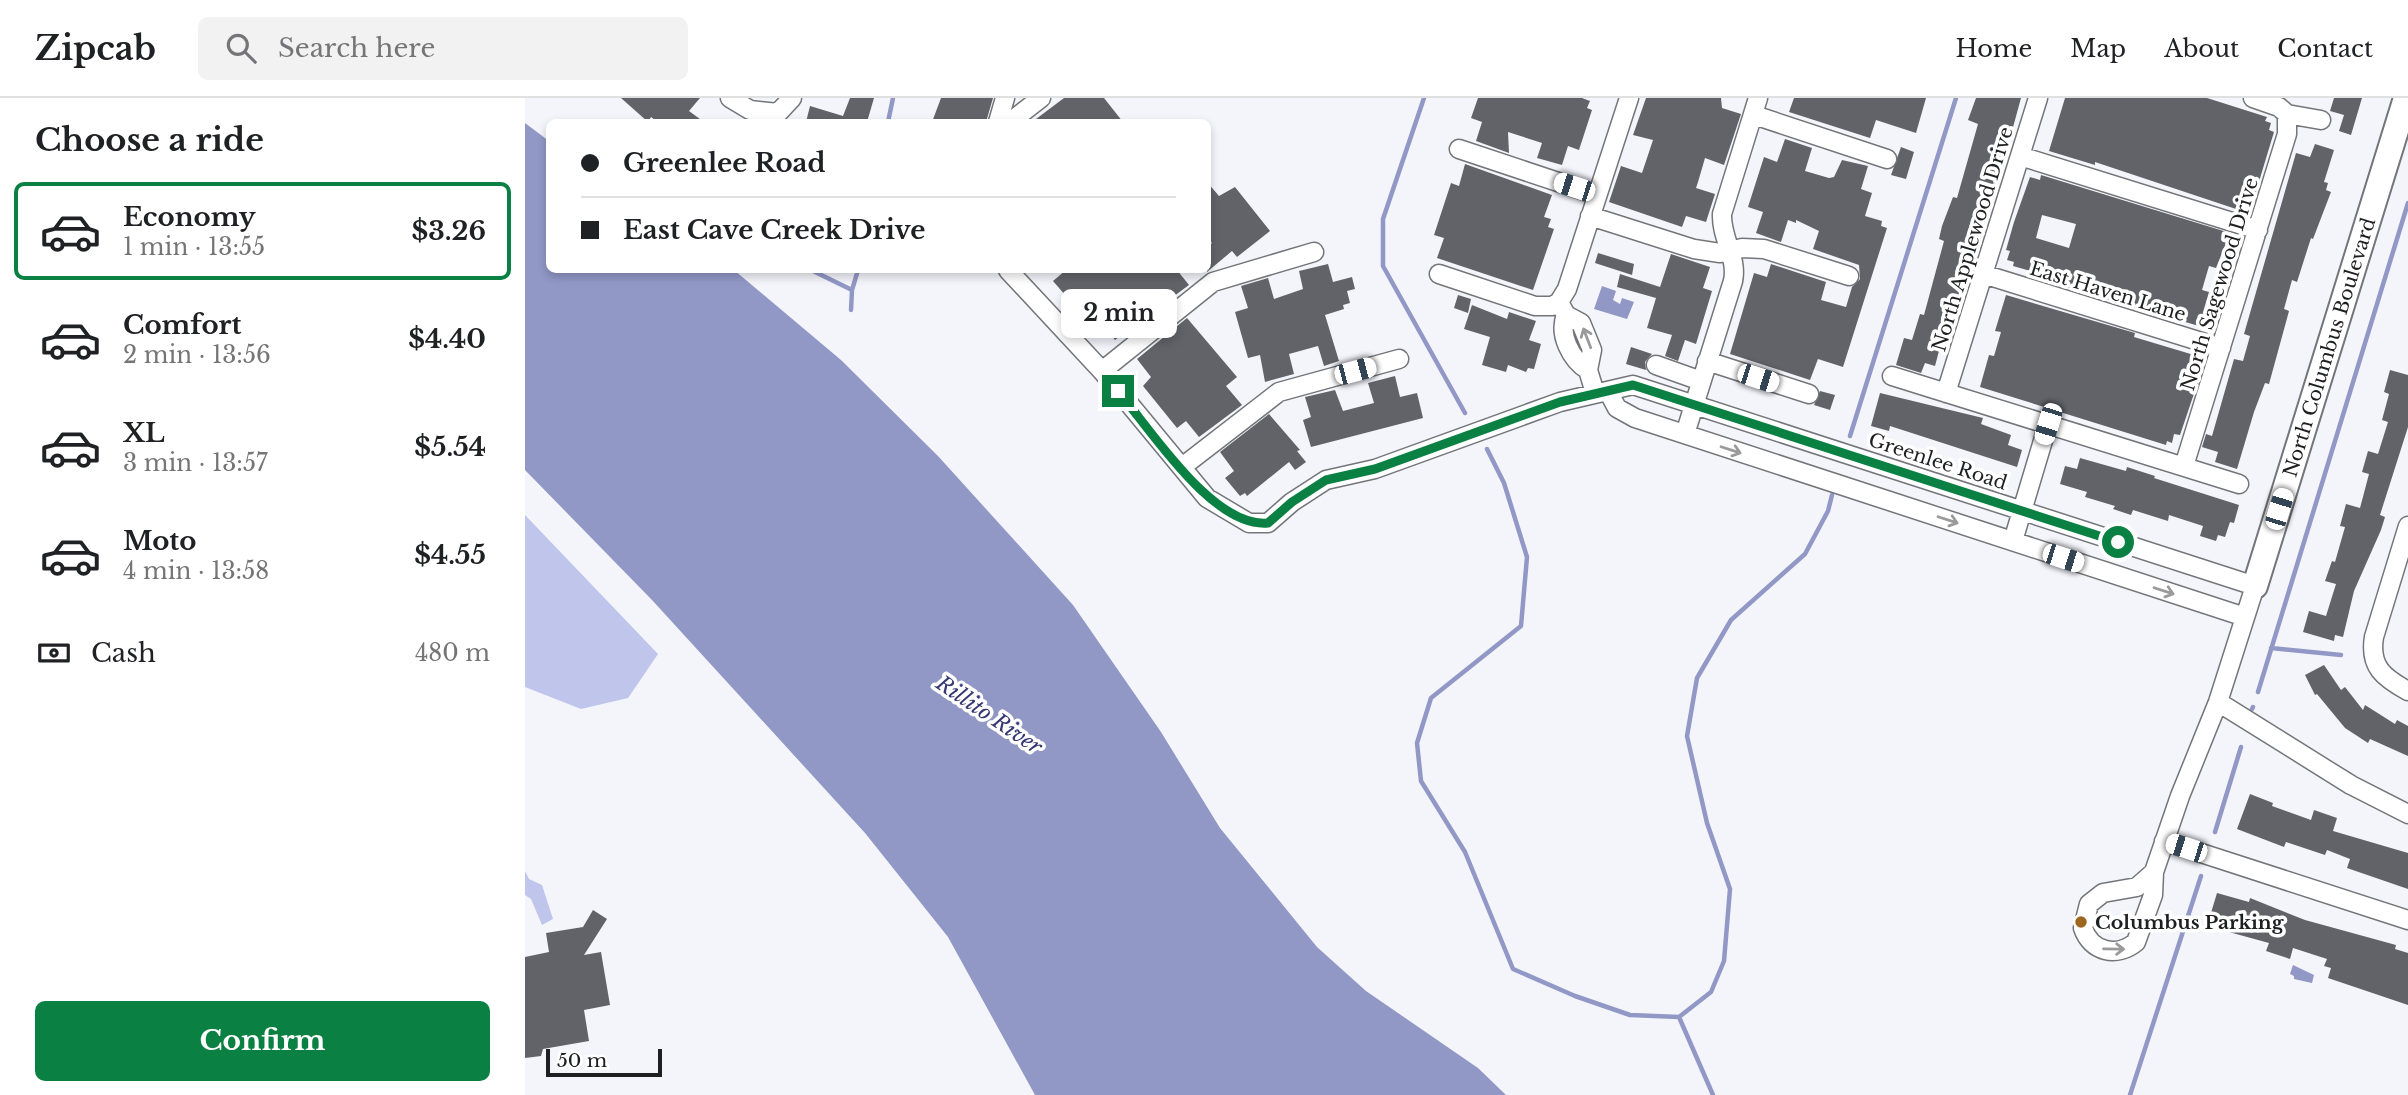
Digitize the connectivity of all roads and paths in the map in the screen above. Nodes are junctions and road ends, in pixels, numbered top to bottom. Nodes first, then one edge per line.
1 (730, 98) edge
2 (792, 98) edge
3 (1005, 98) edge
4 (1041, 98) edge
5 (1629, 98) edge
6 (2038, 98) edge
7 (2253, 98) edge
8 (2406, 98) edge
9 (1756, 107) edge
10 (2287, 114) junction
11 (999, 119) edge
12 (1014, 119) edge
13 (2321, 120) dead end
14 (1459, 149) dead end
15 (2020, 156) junction
16 (1887, 159) dead end
17 (1597, 195) junction
18 (1590, 216) junction
19 (2257, 230) junction
20 (1730, 250) junction
21 (1314, 252) dead end
22 (1019, 273) edge
23 (1439, 274) dead end
24 (1983, 274) junction
25 (1849, 276) dead end
26 (1562, 308) junction
27 (2221, 348) junction
28 (1399, 359) dead end
29 (1707, 361) junction
30 (1656, 365) dead end
31 (1102, 371) junction
32 (1892, 376) dead end
33 (1701, 381) junction
34 (1601, 392) junction
35 (1946, 393) junction
36 (1809, 394) dead end
37 (1694, 403) junction
38 (2048, 424) junction
39 (1685, 434) junction
40 (2184, 466) junction
41 (1182, 467) junction
42 (2239, 484) dead end
43 (2022, 510) junction
44 (2408, 526) edge
45 (2013, 541) junction
46 (2255, 586) junction
47 (2245, 617) junction
48 (2408, 691) edge
49 (2218, 702) junction
50 (2408, 814) edge
51 (2164, 841) junction
52 (2154, 872) junction
53 (2408, 920) edge

1 - 2 street
3 - 11 street
4 - 12 street
5 - 17 street
6 - 15 street, North Applewood Drive
7 - 10 street
8 - 46 street, North Columbus Boulevard
9 - 16 street
9 - 20 street
10 - 13 street
10 - 19 street, North Sagewood Drive
14 - 17 street
15 - 19 street
15 - 24 street, North Applewood Drive
17 - 18 street
18 - 20 street
18 - 26 street
19 - 27 street, North Sagewood Drive
20 - 25 street
20 - 29 street
21 - 31 street
22 - 31 street
23 - 26 street
24 - 27 street, East Haven Lane
24 - 35 street, North Applewood Drive
26 - 34 street
27 - 40 street, North Sagewood Drive
28 - 41 street
29 - 33 street
29 - 36 street
30 - 33 street
31 - 41 street
32 - 35 street
33 - 37 street
34 - 37 street, Greenlee Road
34 - 39 street
34 - 41 street, Greenlee Road
35 - 38 street
37 - 39 street
37 - 43 street, Greenlee Road
38 - 40 street
38 - 43 street
39 -> 45 street
40 - 42 street
43 - 45 street
43 - 46 street, Greenlee Road
44 - 48 street
45 -> 47 street
46 - 47 street, North Columbus Boulevard
47 - 49 street, North Columbus Boulevard
49 - 50 street
49 - 51 street, North Columbus Boulevard
51 - 52 street, North Columbus Boulevard
51 - 53 street
52 -> 52 street, North Columbus Boulevard

